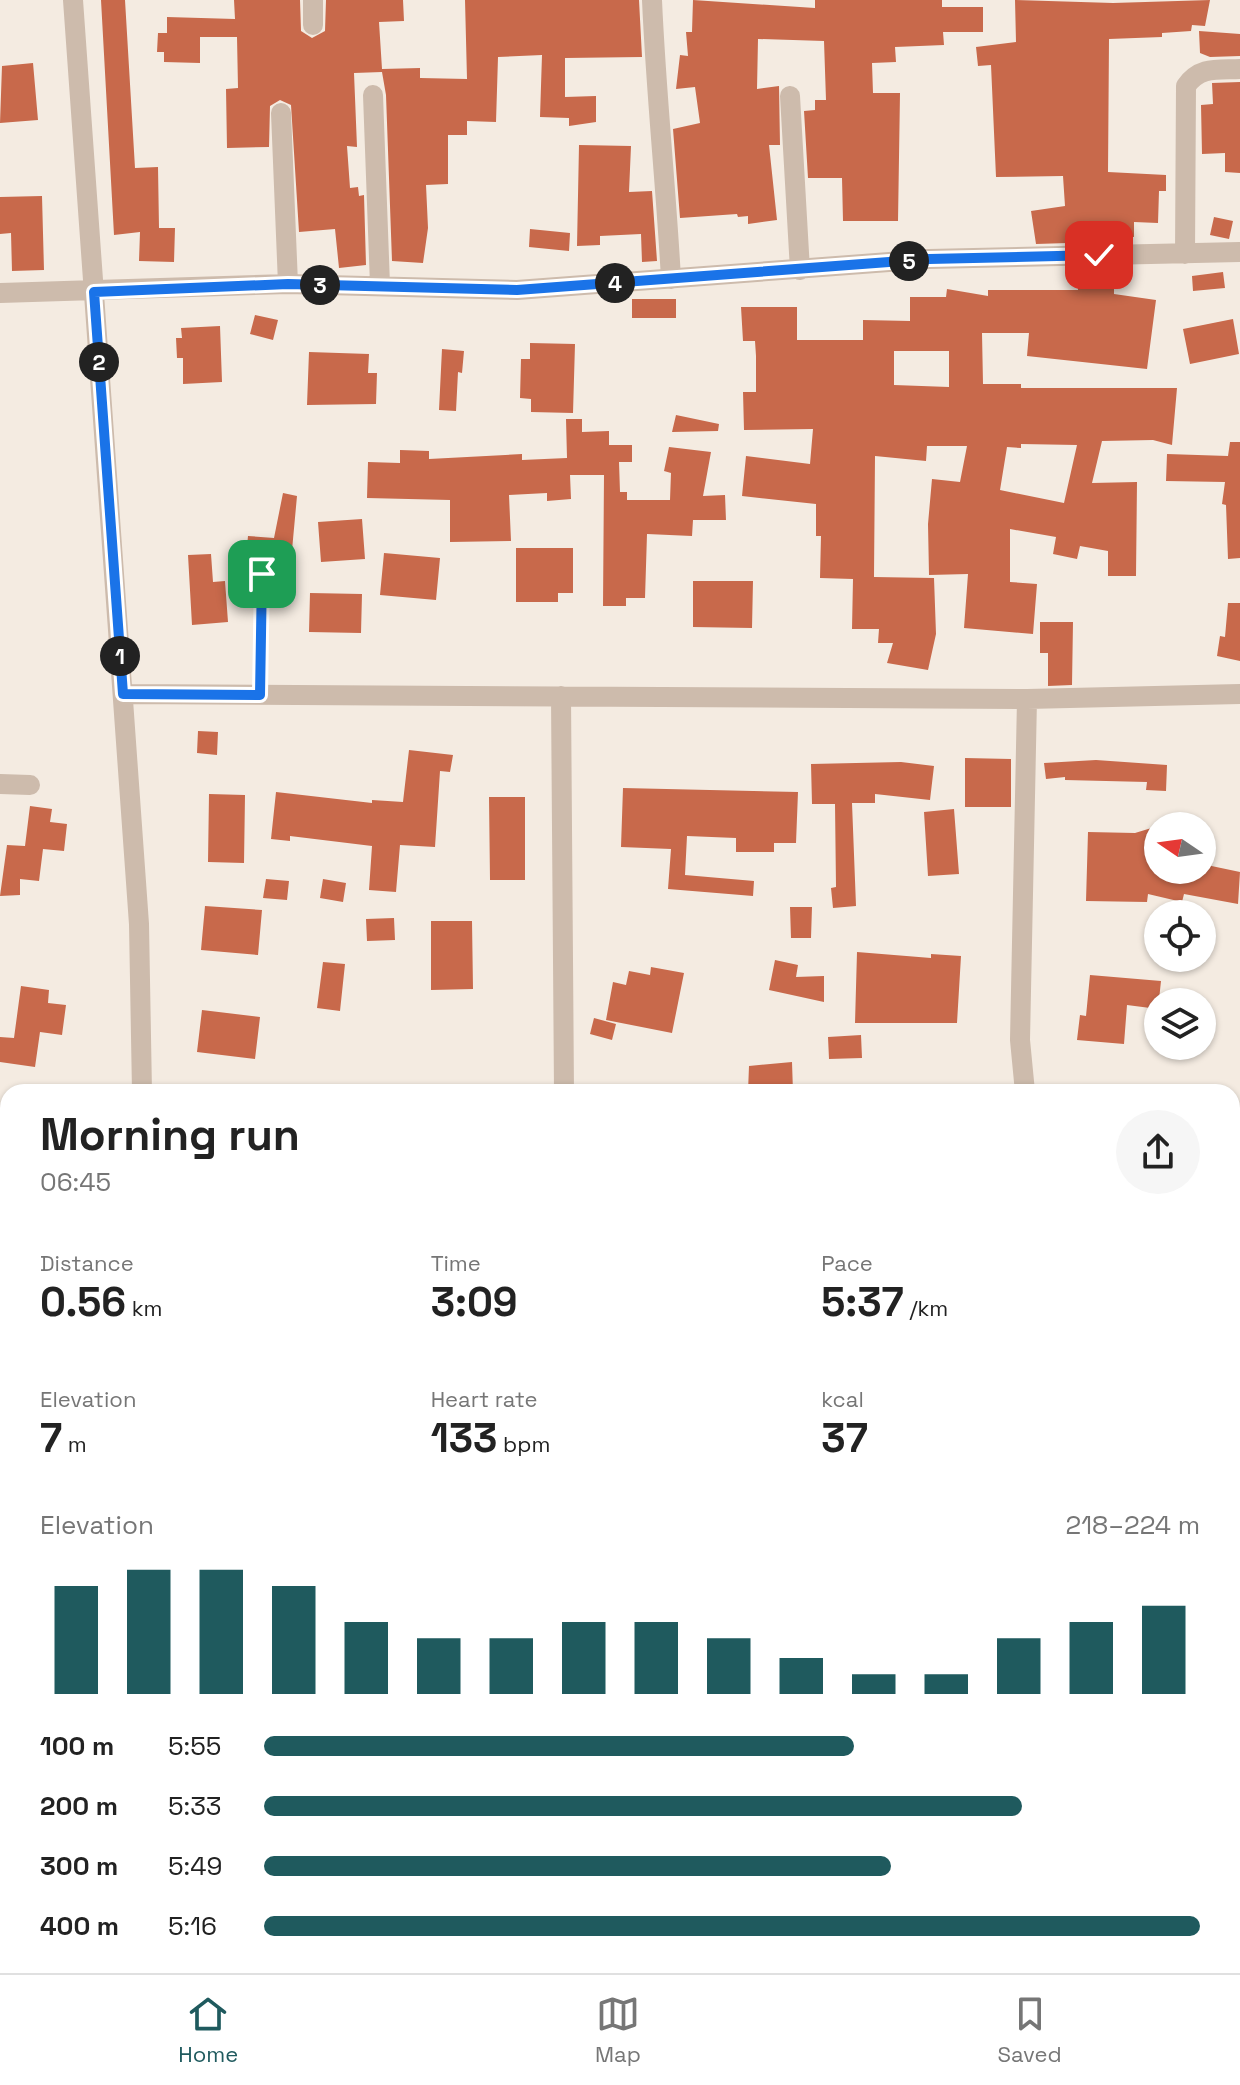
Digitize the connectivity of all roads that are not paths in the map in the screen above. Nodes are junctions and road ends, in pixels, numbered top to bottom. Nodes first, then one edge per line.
1 (73, 0) edge
2 (313, 0) edge
3 (652, 0) edge
4 (313, 25) dead end
5 (1240, 69) edge
6 (373, 95) dead end
7 (790, 96) dead end
8 (281, 113) dead end
9 (1240, 252) edge
10 (1185, 254) junction
11 (800, 270) junction
12 (671, 279) junction
13 (288, 284) junction
14 (380, 285) junction
15 (94, 292) junction
16 (0, 293) edge
17 (262, 574) dead end
18 (123, 694) junction
19 (1240, 694) edge
20 (260, 695) junction
21 (561, 696) junction
22 (1027, 699) junction
23 (0, 784) edge
24 (30, 785) dead end
25 (142, 1084) edge
26 (564, 1084) edge
27 (1024, 1084) edge

1 - 15 street
2 - 4 street
3 - 12 street
5 - 10 street
6 - 14 street
7 - 11 street
8 - 13 street
9 - 10 street
10 - 11 street
11 - 12 street
12 - 14 street
13 - 14 street
13 - 15 street
15 - 16 street
15 - 18 street
17 - 20 lane
18 - 20 street
18 - 25 street
19 - 22 street
20 - 21 street
21 - 22 street
21 - 26 street
22 - 27 street
23 - 24 street

